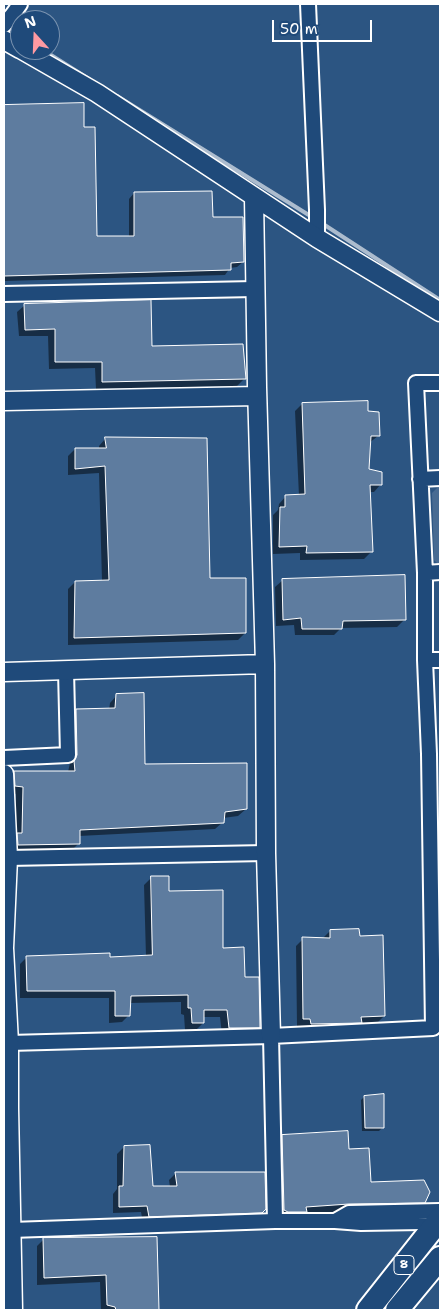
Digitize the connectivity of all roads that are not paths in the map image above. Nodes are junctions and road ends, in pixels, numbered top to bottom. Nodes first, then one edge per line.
1 (308, 4) edge
2 (39, 60) edge
3 (254, 197) junction
4 (317, 232) junction
5 (255, 289) junction
6 (4, 294) edge
7 (440, 312) edge
8 (440, 383) edge
9 (257, 396) junction
10 (4, 401) edge
11 (440, 478) edge
12 (420, 479) junction
13 (425, 572) junction
14 (440, 572) edge
15 (425, 660) junction
16 (440, 660) edge
17 (265, 664) junction
18 (66, 670) junction
19 (4, 672) edge
20 (435, 754) edge
21 (4, 758) edge
22 (4, 774) edge
23 (436, 845) edge
24 (266, 853) junction
25 (8, 858) junction
26 (436, 990) edge
27 (271, 1036) junction
28 (9, 1043) junction
29 (440, 1210) edge
30 (431, 1220) edge
31 (275, 1221) junction
32 (335, 1221) junction
33 (11, 1230) junction
34 (440, 1258) edge
35 (13, 1310) edge
36 (368, 1310) edge
37 (397, 1310) edge

1 - 4 street
2 - 3 street
3 - 4 street
3 - 5 street
4 - 7 street
5 - 6 street
5 - 9 street
8 - 12 street
9 - 10 street
9 - 17 street
11 - 12 street
12 - 13 street
13 - 14 street
13 - 15 street
15 - 16 street
15 - 20 street
17 - 18 street
17 - 24 street
18 - 19 street
18 - 21 street
20 - 23 street
22 - 25 street
23 - 26 street
24 - 25 street
24 - 27 street
25 - 28 street
26 - 27 street
27 - 28 street
27 - 31 street
28 - 33 street
29 - 32 street
30 - 32 street
30 - 36 highway, 8
31 - 32 street
31 - 33 street
33 - 35 street
34 - 37 highway, 8

